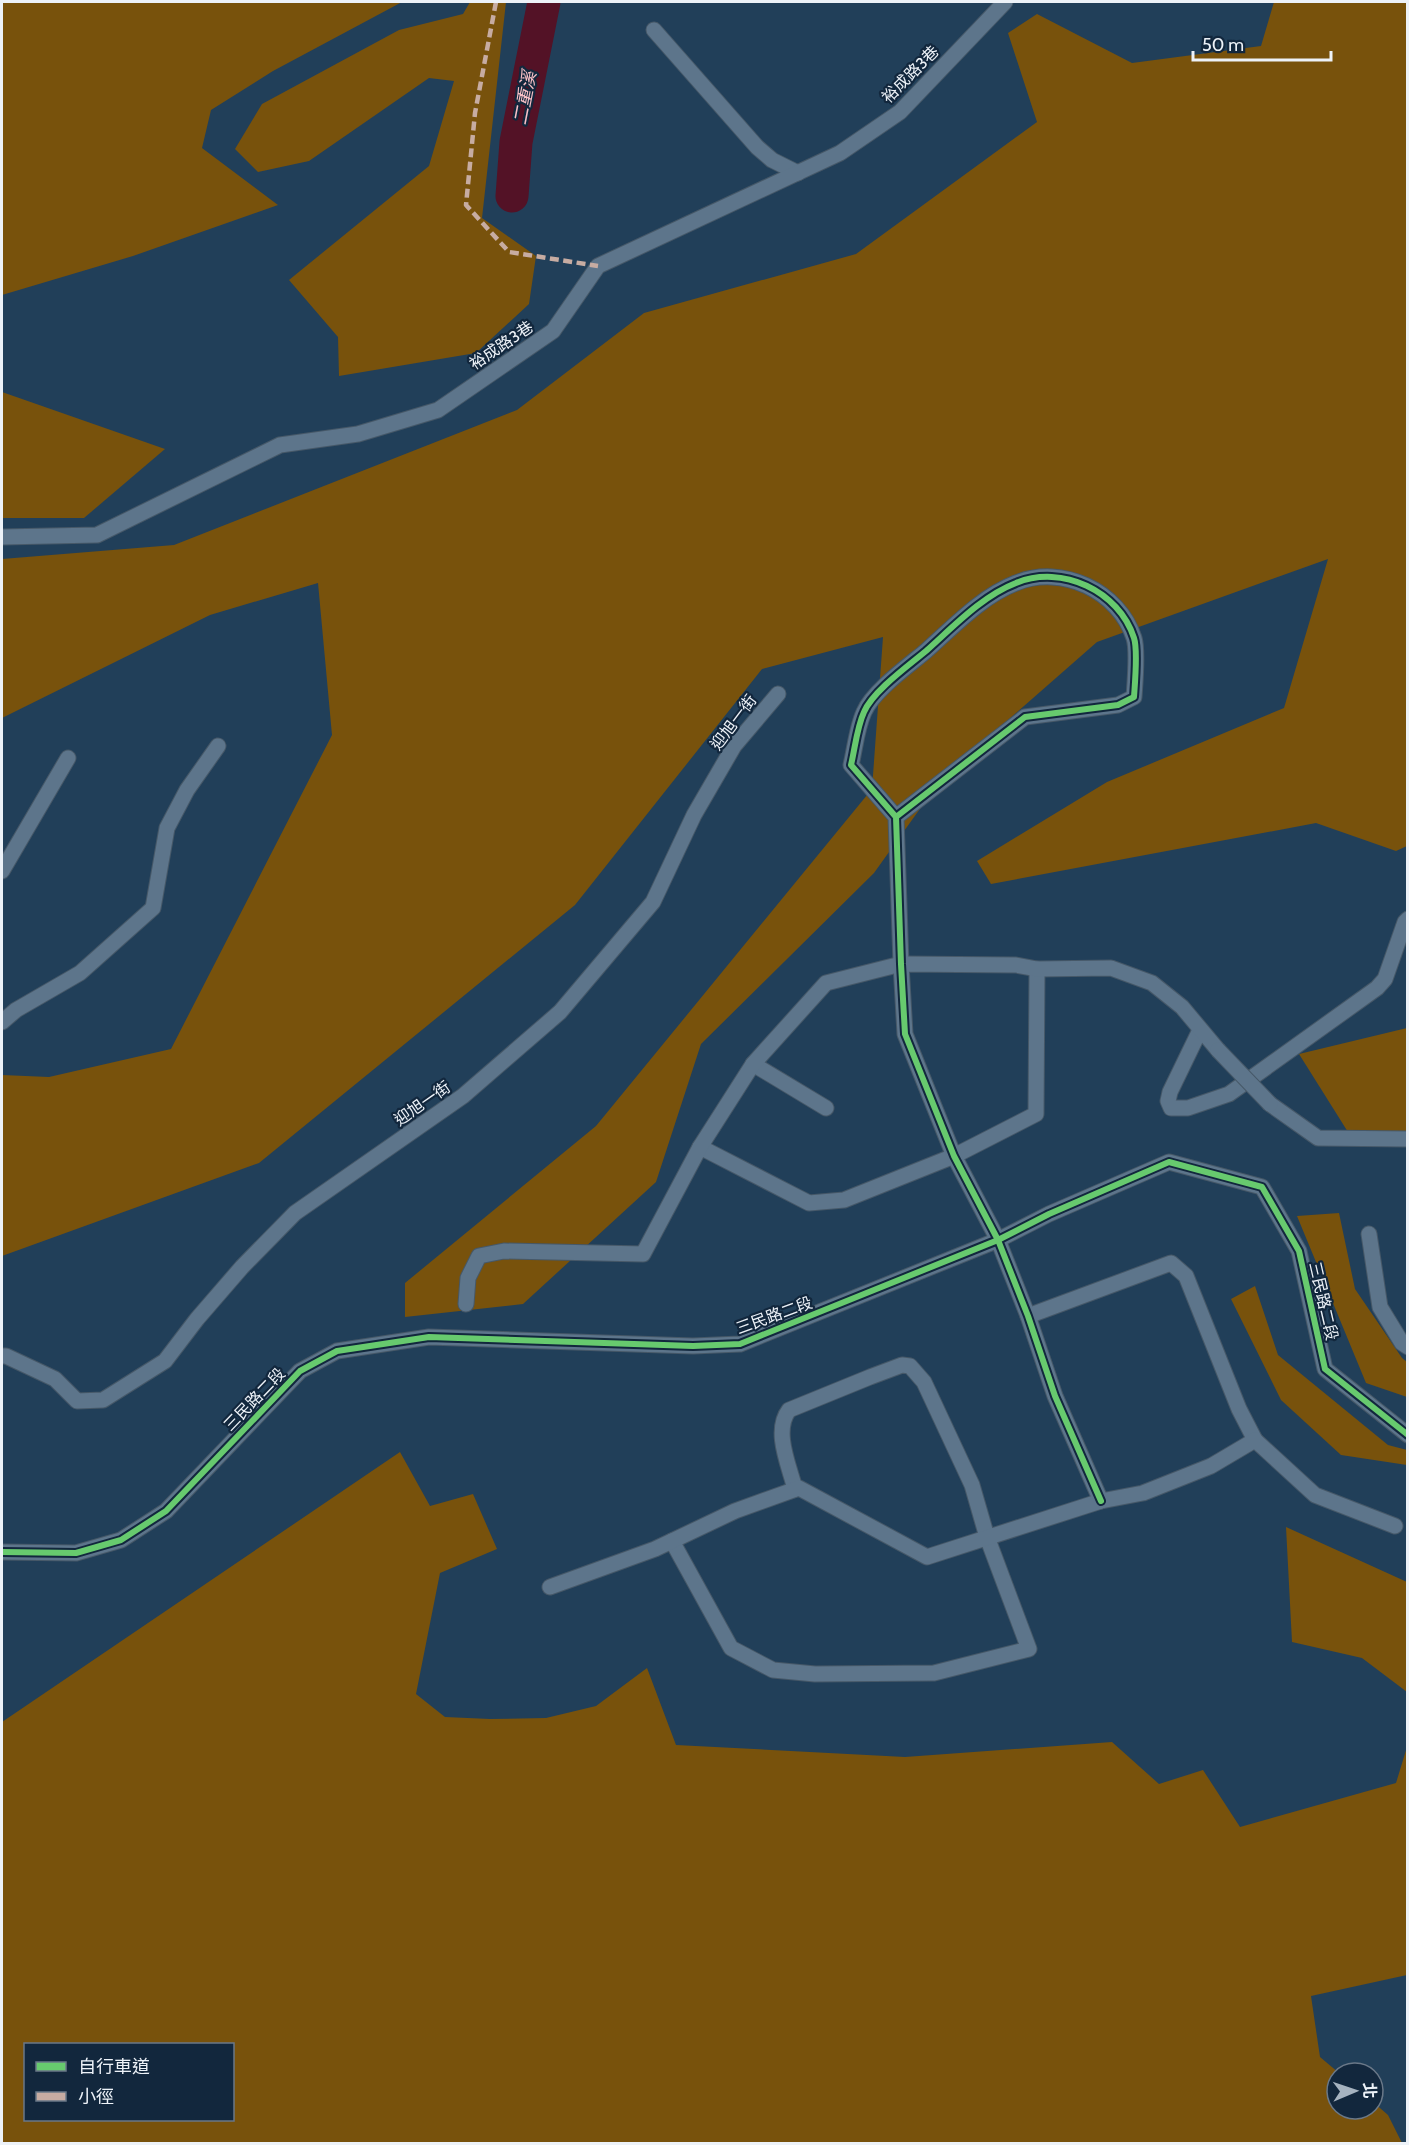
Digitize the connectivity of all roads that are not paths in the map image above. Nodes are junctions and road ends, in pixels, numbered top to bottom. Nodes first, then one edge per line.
1 (1005, 2) edge
2 (654, 30) dead end
3 (798, 173) junction
4 (2, 537) edge
5 (778, 694) dead end
6 (218, 746) dead end
7 (68, 758) dead end
8 (896, 817) junction
9 (2, 871) edge
10 (1407, 919) edge
11 (900, 964) junction
12 (1037, 969) junction
13 (2, 1022) edge
14 (1200, 1030) junction
15 (753, 1064) junction
16 (826, 1108) dead end
17 (1407, 1139) edge
18 (700, 1147) junction
19 (954, 1156) junction
20 (1369, 1234) dead end
21 (998, 1240) junction
22 (466, 1304) dead end
23 (1028, 1316) junction
24 (1407, 1347) edge
25 (2, 1356) edge
26 (1407, 1436) edge
27 (1255, 1440) junction
28 (795, 1489) junction
29 (1101, 1501) junction
30 (1395, 1526) dead end
31 (987, 1538) junction
32 (672, 1541) junction
33 (2, 1552) edge
34 (550, 1587) dead end

1 - 3 street, 裕成路3巷
2 - 3 street
3 - 4 street, 裕成路3巷
5 - 25 street, 迎旭一街
6 - 13 street
7 - 9 street
8 - 8 street
8 - 11 street
10 - 14 street
11 - 12 street
11 - 15 street
11 - 19 street
12 - 14 street
12 - 19 street
14 - 17 street, bridge
15 - 16 street
15 - 18 street
18 - 19 street
18 - 22 street
19 - 21 street
20 - 24 street
21 - 23 street
21 - 26 street, 三民路二段
21 - 33 street, 三民路二段
23 - 27 street
23 - 29 street
27 - 29 street
27 - 30 street
28 - 31 street
28 - 31 street
28 - 32 street
29 - 31 street
31 - 32 street
32 - 34 street

